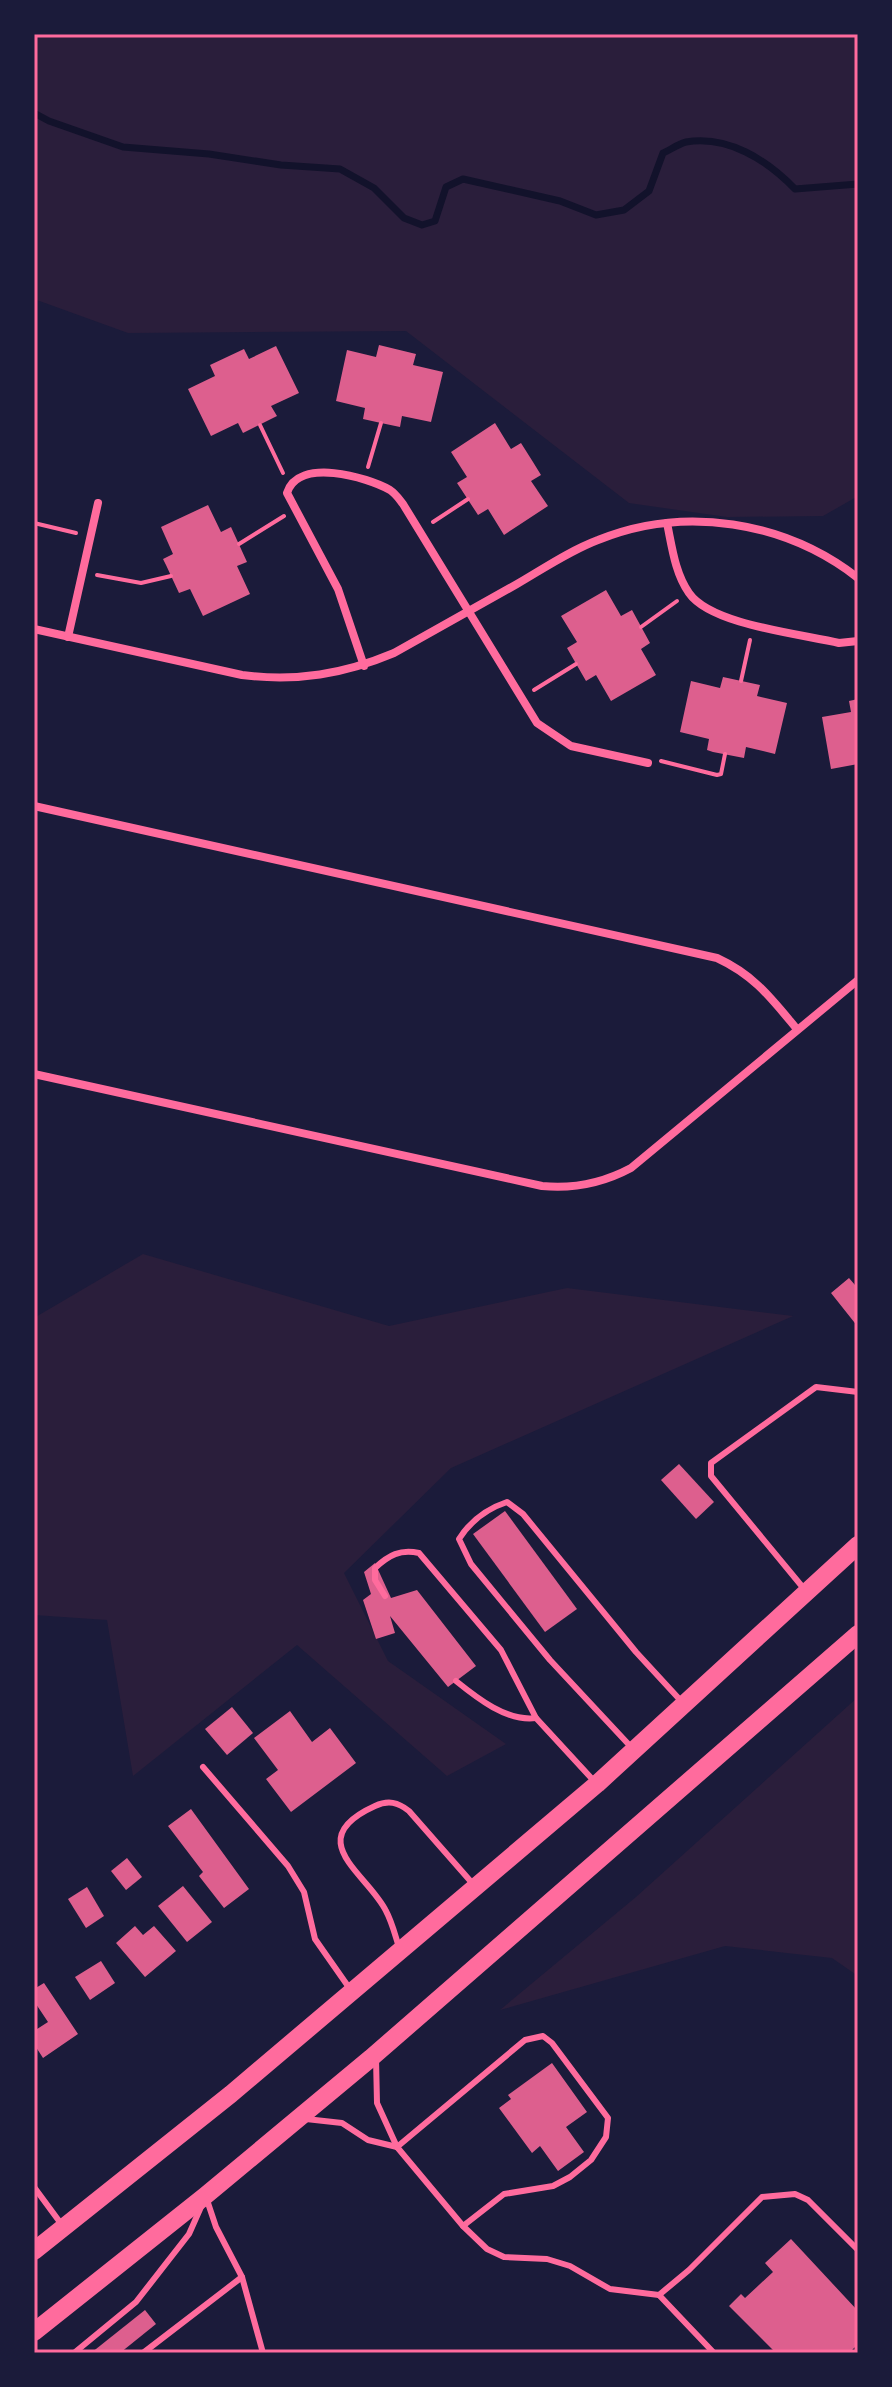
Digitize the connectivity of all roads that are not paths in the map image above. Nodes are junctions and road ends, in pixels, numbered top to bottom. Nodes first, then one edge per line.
1 (98, 503) dead end
2 (667, 523) junction
3 (858, 578) edge
4 (469, 611) junction
5 (34, 629) edge
6 (68, 637) junction
7 (858, 641) edge
8 (364, 666) junction
9 (648, 763) road end
10 (34, 806) edge
11 (858, 980) edge
12 (796, 1028) junction
13 (34, 1074) edge
14 (858, 1392) edge
15 (858, 1545) edge
16 (806, 1592) junction
17 (385, 1596) dead end
18 (858, 1636) edge
19 (456, 1681) dead end
20 (684, 1705) junction
21 (536, 1718) junction
22 (635, 1751) junction
23 (203, 1767) dead end
24 (597, 1784) junction
25 (475, 1886) junction
26 (400, 1950) junction
27 (352, 1992) junction
28 (376, 2055) junction
29 (299, 2118) junction
30 (397, 2147) junction
31 (34, 2187) edge
32 (205, 2196) junction
33 (463, 2226) junction
34 (64, 2228) junction
35 (858, 2250) edge
36 (34, 2251) edge
37 (242, 2277) junction
38 (659, 2295) junction
39 (34, 2332) edge
40 (74, 2353) edge
41 (143, 2353) edge
42 (263, 2353) edge
43 (714, 2353) edge

1 - 6 street
2 - 3 street
2 - 4 street
2 - 7 street
4 - 8 street
4 - 8 street
4 - 9 street
5 - 6 street
6 - 8 street
10 - 12 street
11 - 12 street
12 - 13 street
14 - 16 lane
15 - 16 highway
16 - 20 highway
17 - 21 lane
18 - 28 highway
19 - 21 lane
20 - 22 highway
20 - 22 lane
21 - 24 lane
22 - 24 highway
23 - 27 lane
24 - 25 highway
25 - 26 highway
25 - 26 lane
26 - 27 highway
27 - 34 highway
28 - 29 highway
28 - 30 lane
29 - 30 lane
29 - 32 highway
30 - 33 lane
30 - 33 lane
31 - 34 lane
32 - 37 lane
32 - 39 highway
32 - 40 lane
33 - 38 lane
34 - 36 highway
35 - 38 lane
37 - 41 lane
37 - 42 lane
38 - 43 lane

